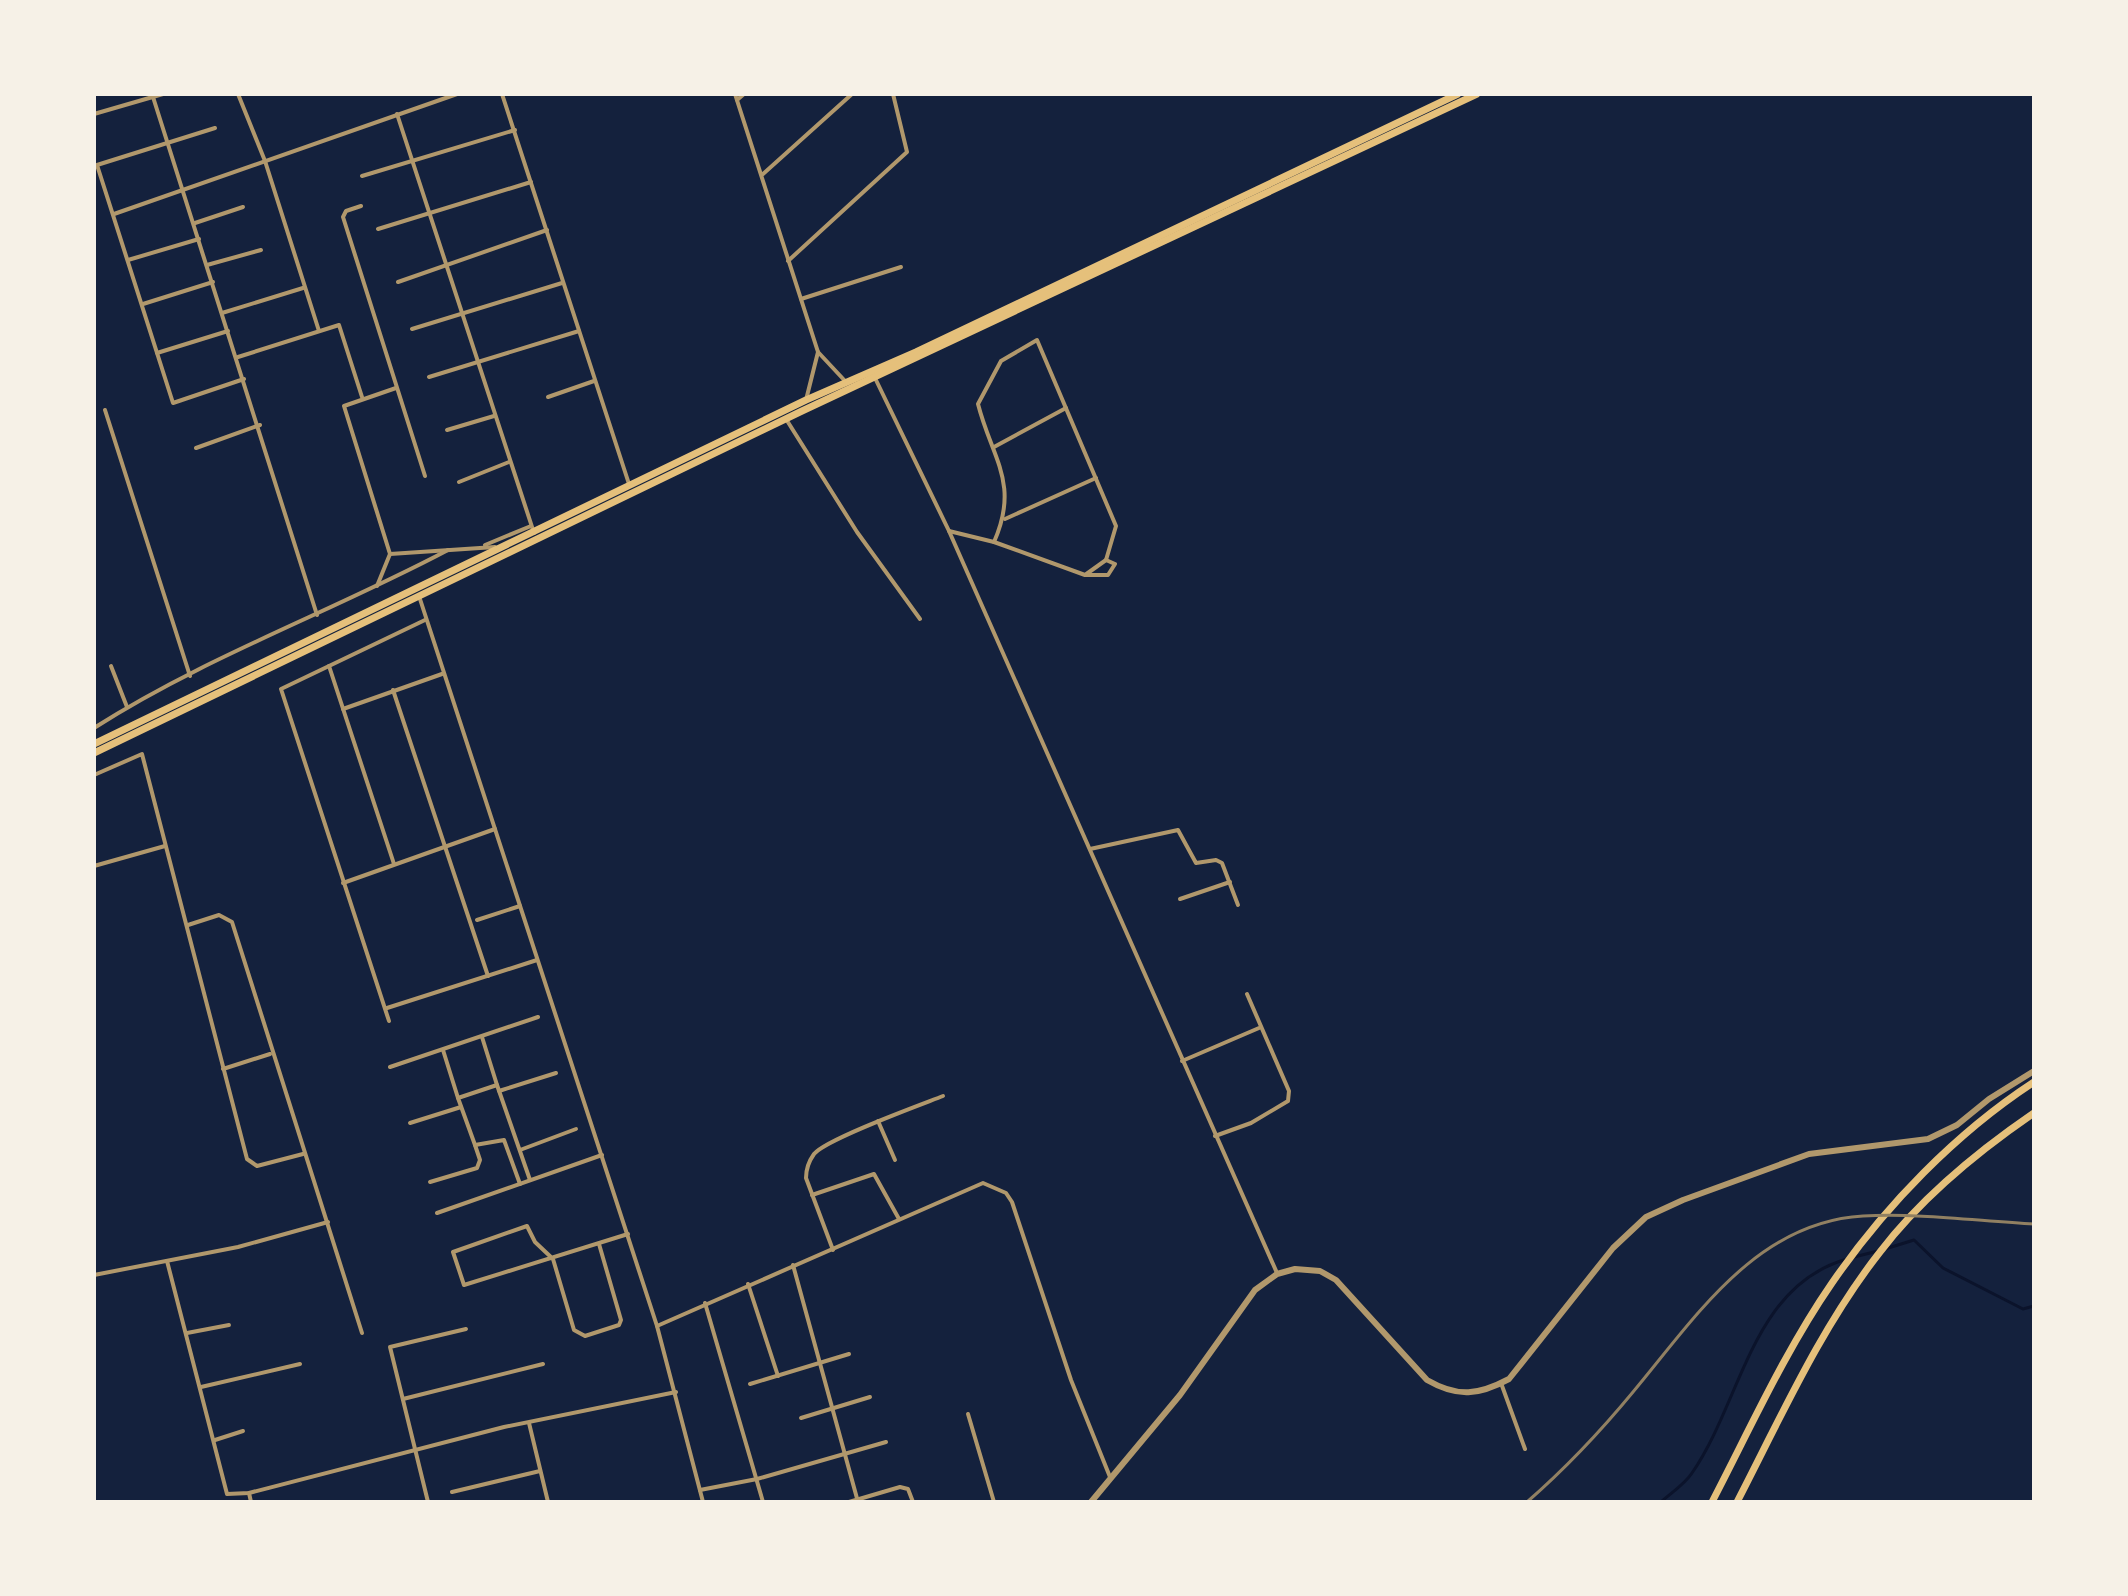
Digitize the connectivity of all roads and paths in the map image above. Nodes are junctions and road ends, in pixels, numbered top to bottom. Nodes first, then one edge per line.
1 (163, 94) edge
2 (238, 94) edge
3 (457, 94) edge
4 (502, 94) edge
5 (744, 94) edge
6 (852, 94) edge
7 (893, 94) edge
8 (1458, 94) edge
9 (1477, 94) edge
10 (153, 97) junction
11 (736, 97) edge
12 (94, 114) edge
13 (397, 114) junction
14 (215, 128) dead end
15 (515, 130) junction
16 (169, 142) junction
17 (265, 161) junction
18 (412, 164) junction
19 (763, 174) junction
20 (362, 176) dead end
21 (531, 182) junction
22 (185, 188) junction
23 (361, 206) dead end
24 (243, 207) dead end
25 (114, 214) junction
26 (430, 214) junction
27 (195, 223) junction
28 (378, 229) dead end
29 (547, 230) junction
30 (199, 239) junction
31 (261, 250) dead end
32 (128, 260) junction
33 (788, 261) junction
34 (207, 265) junction
35 (445, 265) junction
36 (901, 267) dead end
37 (213, 282) junction
38 (398, 282) dead end
39 (563, 282) junction
40 (303, 288) junction
41 (801, 299) junction
42 (143, 304) junction
43 (222, 313) junction
44 (461, 314) junction
45 (412, 329) dead end
46 (228, 331) junction
47 (319, 331) junction
48 (579, 331) junction
49 (818, 352) junction
50 (157, 353) junction
51 (237, 357) junction
52 (476, 364) junction
53 (429, 377) dead end
54 (875, 378) junction
55 (244, 379) junction
56 (594, 381) junction
57 (851, 385) junction
58 (396, 388) junction
59 (362, 397) junction
60 (548, 397) dead end
61 (806, 400) junction
62 (1066, 408) junction
63 (105, 410) dead end
64 (802, 411) junction
65 (494, 416) junction
66 (786, 419) junction
67 (260, 425) junction
68 (447, 430) dead end
69 (994, 447) junction
70 (196, 448) dead end
71 (509, 462) junction
72 (425, 476) dead end
73 (1096, 478) junction
74 (459, 482) dead end
75 (630, 486) junction
76 (1005, 519) junction
77 (533, 530) junction
78 (949, 531) junction
79 (994, 542) junction
80 (483, 546) junction
81 (501, 548) junction
82 (448, 550) junction
83 (390, 554) junction
84 (1106, 560) junction
85 (1085, 575) junction
86 (376, 588) junction
87 (418, 593) junction
88 (317, 615) junction
89 (920, 619) dead end
90 (425, 620) junction
91 (111, 666) dead end
92 (329, 666) junction
93 (443, 674) junction
94 (190, 676) junction
95 (393, 690) junction
96 (127, 707) junction
97 (343, 709) junction
98 (94, 728) edge
99 (94, 744) edge
100 (94, 753) edge
101 (94, 775) edge
102 (495, 829) junction
103 (166, 846) junction
104 (443, 847) junction
105 (1090, 849) junction
106 (394, 864) junction
107 (94, 866) edge
108 (1230, 882) junction
109 (343, 883) junction
110 (1180, 899) dead end
111 (1238, 905) dead end
112 (520, 906) junction
113 (477, 920) dead end
114 (188, 925) junction
115 (537, 960) junction
116 (488, 976) junction
117 (1247, 994) dead end
118 (386, 1008) junction
119 (538, 1017) dead end
120 (389, 1021) dead end
121 (1259, 1028) junction
122 (482, 1036) junction
123 (443, 1049) junction
124 (271, 1054) junction
125 (1182, 1061) junction
126 (390, 1067) dead end
127 (223, 1069) junction
128 (2034, 1071) edge
129 (556, 1073) dead end
130 (2034, 1082) edge
131 (497, 1085) junction
132 (499, 1091) junction
133 (943, 1096) dead end
134 (458, 1098) junction
135 (462, 1107) junction
136 (2034, 1113) edge
137 (878, 1121) junction
138 (410, 1123) dead end
139 (576, 1129) dead end
140 (1215, 1136) junction
141 (475, 1145) junction
142 (520, 1150) junction
143 (303, 1154) junction
144 (602, 1155) junction
145 (895, 1160) dead end
146 (530, 1180) junction
147 (430, 1182) dead end
148 (520, 1184) junction
149 (812, 1195) junction
150 (437, 1213) dead end
151 (899, 1220) junction
152 (328, 1222) junction
153 (628, 1234) junction
154 (599, 1244) junction
155 (833, 1250) junction
156 (553, 1259) junction
157 (167, 1261) junction
158 (793, 1265) junction
159 (1277, 1274) junction
160 (94, 1275) edge
161 (748, 1284) junction
162 (705, 1303) junction
163 (229, 1325) dead end
164 (657, 1326) junction
165 (466, 1329) dead end
166 (187, 1333) junction
167 (362, 1333) dead end
168 (849, 1354) dead end
169 (821, 1363) junction
170 (300, 1364) dead end
171 (543, 1364) dead end
172 (778, 1376) junction
173 (1501, 1383) junction
174 (750, 1384) dead end
175 (201, 1387) junction
176 (676, 1392) junction
177 (870, 1397) dead end
178 (403, 1399) junction
179 (833, 1407) junction
180 (968, 1414) dead end
181 (801, 1418) dead end
182 (529, 1423) junction
183 (243, 1431) dead end
184 (215, 1440) junction
185 (886, 1442) dead end
186 (1525, 1449) dead end
187 (415, 1452) junction
188 (845, 1453) junction
189 (540, 1471) junction
190 (1110, 1477) junction
191 (757, 1479) junction
192 (700, 1490) junction
193 (452, 1492) dead end
194 (249, 1493) junction
195 (1740, 1500) edge
196 (858, 1501) edge
197 (251, 1502) edge
198 (428, 1502) edge
199 (548, 1502) edge
200 (703, 1502) edge
201 (763, 1502) edge
202 (849, 1502) edge
203 (913, 1502) edge
204 (994, 1502) edge
205 (1091, 1502) edge
206 (1712, 1502) edge

1 - 10 street
2 - 17 street
3 - 13 street
4 - 15 street
5 - 11 street
6 - 19 street
7 - 33 street
8 - 57 main road
9 - 54 main road
10 - 12 street
10 - 16 street
11 - 19 street
13 - 17 street
13 - 18 street
14 - 16 street
15 - 18 street
15 - 21 street
16 - 22 street
16 - 25 street
17 - 22 street
17 - 40 street
18 - 20 street
18 - 26 street
19 - 33 street
21 - 26 street
21 - 29 street
22 - 25 street
22 - 27 street
23 - 58 street
24 - 27 street
25 - 32 street
26 - 28 street
26 - 35 street
27 - 30 street
29 - 35 street
29 - 39 street
30 - 32 street
30 - 34 street
31 - 34 street
32 - 42 street
33 - 41 street
34 - 37 street
35 - 38 street
35 - 44 street
36 - 41 street
37 - 42 street
37 - 43 street
39 - 44 street
39 - 48 street
40 - 43 street
40 - 47 street
41 - 49 street
42 - 50 street
43 - 46 street
44 - 45 street
44 - 52 street
46 - 50 street
46 - 51 street
47 - 51 street
47 - 59 street
48 - 52 street
48 - 56 street
49 - 57 street
49 - 61 street
50 - 55 street
51 - 55 street
52 - 53 street
52 - 65 street
54 - 57 main road
54 - 78 street
55 - 67 street
56 - 60 street
56 - 75 street
57 - 61 main road
57 - 64 main road
58 - 59 street
58 - 72 street
59 - 83 street
61 - 64 street
61 - 75 main road
62 - 69 street
62 - 69 street
62 - 73 street
63 - 94 street
64 - 66 main road
65 - 68 street
65 - 71 street
66 - 87 main road
66 - 89 street
67 - 70 street
67 - 88 street
69 - 76 street
71 - 74 street
71 - 77 street
73 - 76 street
73 - 84 street
75 - 77 main road
76 - 79 street
77 - 80 street
77 - 81 main road
78 - 79 street
78 - 105 street
79 - 85 street
80 - 81 street
80 - 82 street
81 - 87 main road
82 - 83 street
82 - 86 street
83 - 86 street
84 - 85 street
84 - 85 street
86 - 88 street
87 - 90 street
87 - 99 main road
87 - 100 main road
88 - 94 street
90 - 92 street
90 - 93 street
91 - 96 street
92 - 97 street
92 - 109 street
93 - 95 street
93 - 102 street
94 - 96 street
95 - 97 street
95 - 104 street
96 - 98 street
97 - 106 street
101 - 103 street
102 - 104 street
102 - 112 street
103 - 107 street
103 - 114 street
104 - 106 street
104 - 116 street
105 - 108 street
105 - 125 street
106 - 109 street
108 - 110 street
108 - 111 street
109 - 118 street
112 - 113 street
112 - 115 street
114 - 124 street
114 - 127 street
115 - 116 street
115 - 144 street
116 - 118 street
117 - 121 street
118 - 120 street
119 - 122 street
121 - 125 street
121 - 140 street
122 - 123 street
122 - 131 street
123 - 126 street
123 - 134 street
124 - 127 street
124 - 143 street
125 - 140 street
127 - 143 street
128 - 173 street
129 - 132 street
130 - 206 main road
131 - 132 street
131 - 134 street
132 - 142 street
133 - 137 street
134 - 135 street
135 - 138 street
135 - 141 street
136 - 195 main road
137 - 145 street
137 - 149 street
139 - 142 street
140 - 159 street
141 - 147 street
141 - 148 street
142 - 146 street
143 - 152 street
144 - 146 street
144 - 153 street
146 - 148 street
148 - 150 street
149 - 151 street
149 - 155 street
151 - 155 street
151 - 190 street
152 - 157 street
152 - 167 street
153 - 154 street
153 - 164 street
154 - 156 street
154 - 156 street
155 - 158 street
156 - 156 street
157 - 160 street
157 - 166 street
158 - 161 street
158 - 169 street
159 - 173 street
159 - 190 street
161 - 162 street
161 - 172 street
162 - 164 street
162 - 191 street
163 - 166 street
164 - 176 street
165 - 178 street
166 - 175 street
168 - 169 street
169 - 172 street
169 - 179 street
170 - 175 street
171 - 178 street
172 - 174 street
173 - 186 street
175 - 184 street
176 - 182 street
176 - 192 street
177 - 179 street
178 - 187 street
179 - 181 street
179 - 188 street
180 - 204 street
182 - 187 street
182 - 189 street
183 - 184 street
184 - 194 street
185 - 188 street
187 - 194 street
187 - 198 street
188 - 191 street
188 - 196 street
189 - 193 street
189 - 199 street
190 - 205 street
191 - 192 street
191 - 201 street
192 - 200 street
194 - 197 street
196 - 202 street
196 - 203 street

